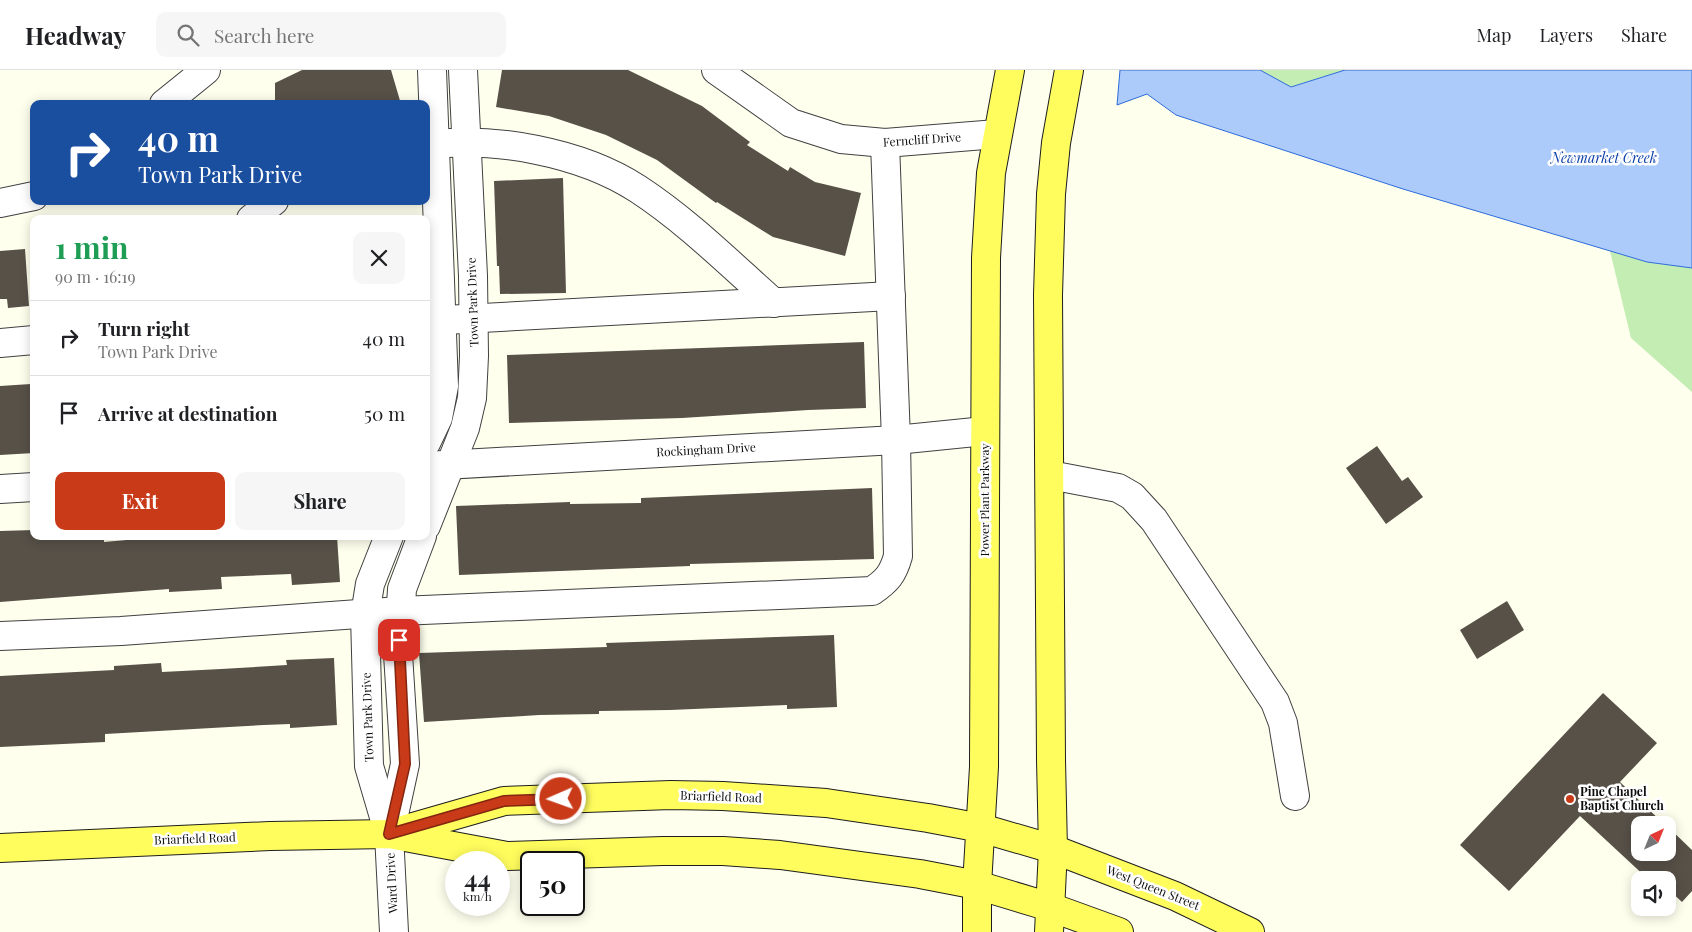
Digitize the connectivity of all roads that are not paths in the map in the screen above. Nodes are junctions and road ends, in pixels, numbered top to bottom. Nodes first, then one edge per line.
1 (206, 70) edge
2 (432, 70) edge
3 (463, 70) edge
4 (716, 70) edge
5 (1010, 70) edge
6 (1069, 70) edge
7 (169, 100) edge
8 (997, 134) junction
9 (466, 143) junction
10 (431, 144) edge
11 (885, 144) junction
12 (30, 197) edge
13 (0, 203) edge
14 (269, 205) edge
15 (256, 215) edge
16 (890, 296) junction
17 (774, 303) junction
18 (473, 318) junction
19 (433, 321) edge
20 (30, 340) edge
21 (0, 343) edge
22 (985, 431) junction
23 (430, 435) edge
24 (896, 440) junction
25 (438, 465) edge
26 (1050, 475) junction
27 (30, 487) edge
28 (0, 489) edge
29 (430, 506) edge
30 (387, 540) edge
31 (420, 540) edge
32 (400, 611) junction
33 (365, 615) junction
34 (0, 636) edge
35 (1295, 796) dead end
36 (981, 828) junction
37 (389, 834) junction
38 (0, 848) edge
39 (1053, 849) junction
40 (977, 885) junction
41 (1049, 919) edge
42 (394, 932) edge
43 (977, 932) edge
44 (1119, 932) edge
45 (1250, 932) edge

1 - 7 street
2 - 10 street
3 - 9 street, Town Park Drive
4 - 11 street, Ferncliff Drive
5 - 8 main road, Power Plant Parkway
6 - 26 main road
8 - 11 street, Ferncliff Drive
8 - 22 main road, Power Plant Parkway
9 - 10 street
9 - 17 street
9 - 18 street, Town Park Drive
10 - 19 street
11 - 16 street
12 - 13 street
14 - 15 street
16 - 17 street
16 - 24 street
17 - 18 street
18 - 19 street
18 - 25 street, Town Park Drive
19 - 23 street
20 - 21 street
22 - 24 street, Rockingham Drive
22 - 36 main road, Power Plant Parkway
24 - 25 street, Rockingham Drive
24 - 32 street
25 - 29 street, Town Park Drive
26 - 35 street
26 - 39 main road
27 - 28 street
30 - 33 street, Town Park Drive
31 - 32 street
32 - 33 street
32 - 37 street
33 - 34 street
33 - 37 street, Town Park Drive
36 - 37 main road, Briarfield Road
36 - 39 main road, Briarfield Road
36 - 40 main road, Power Plant Parkway
37 - 38 main road, Briarfield Road
37 - 40 main road, Briarfield Road
37 - 42 street, Ward Drive
39 - 41 main road
39 - 45 main road, West Queen Street
40 - 41 main road
40 - 43 main road, Power Plant Parkway
41 - 44 main road

